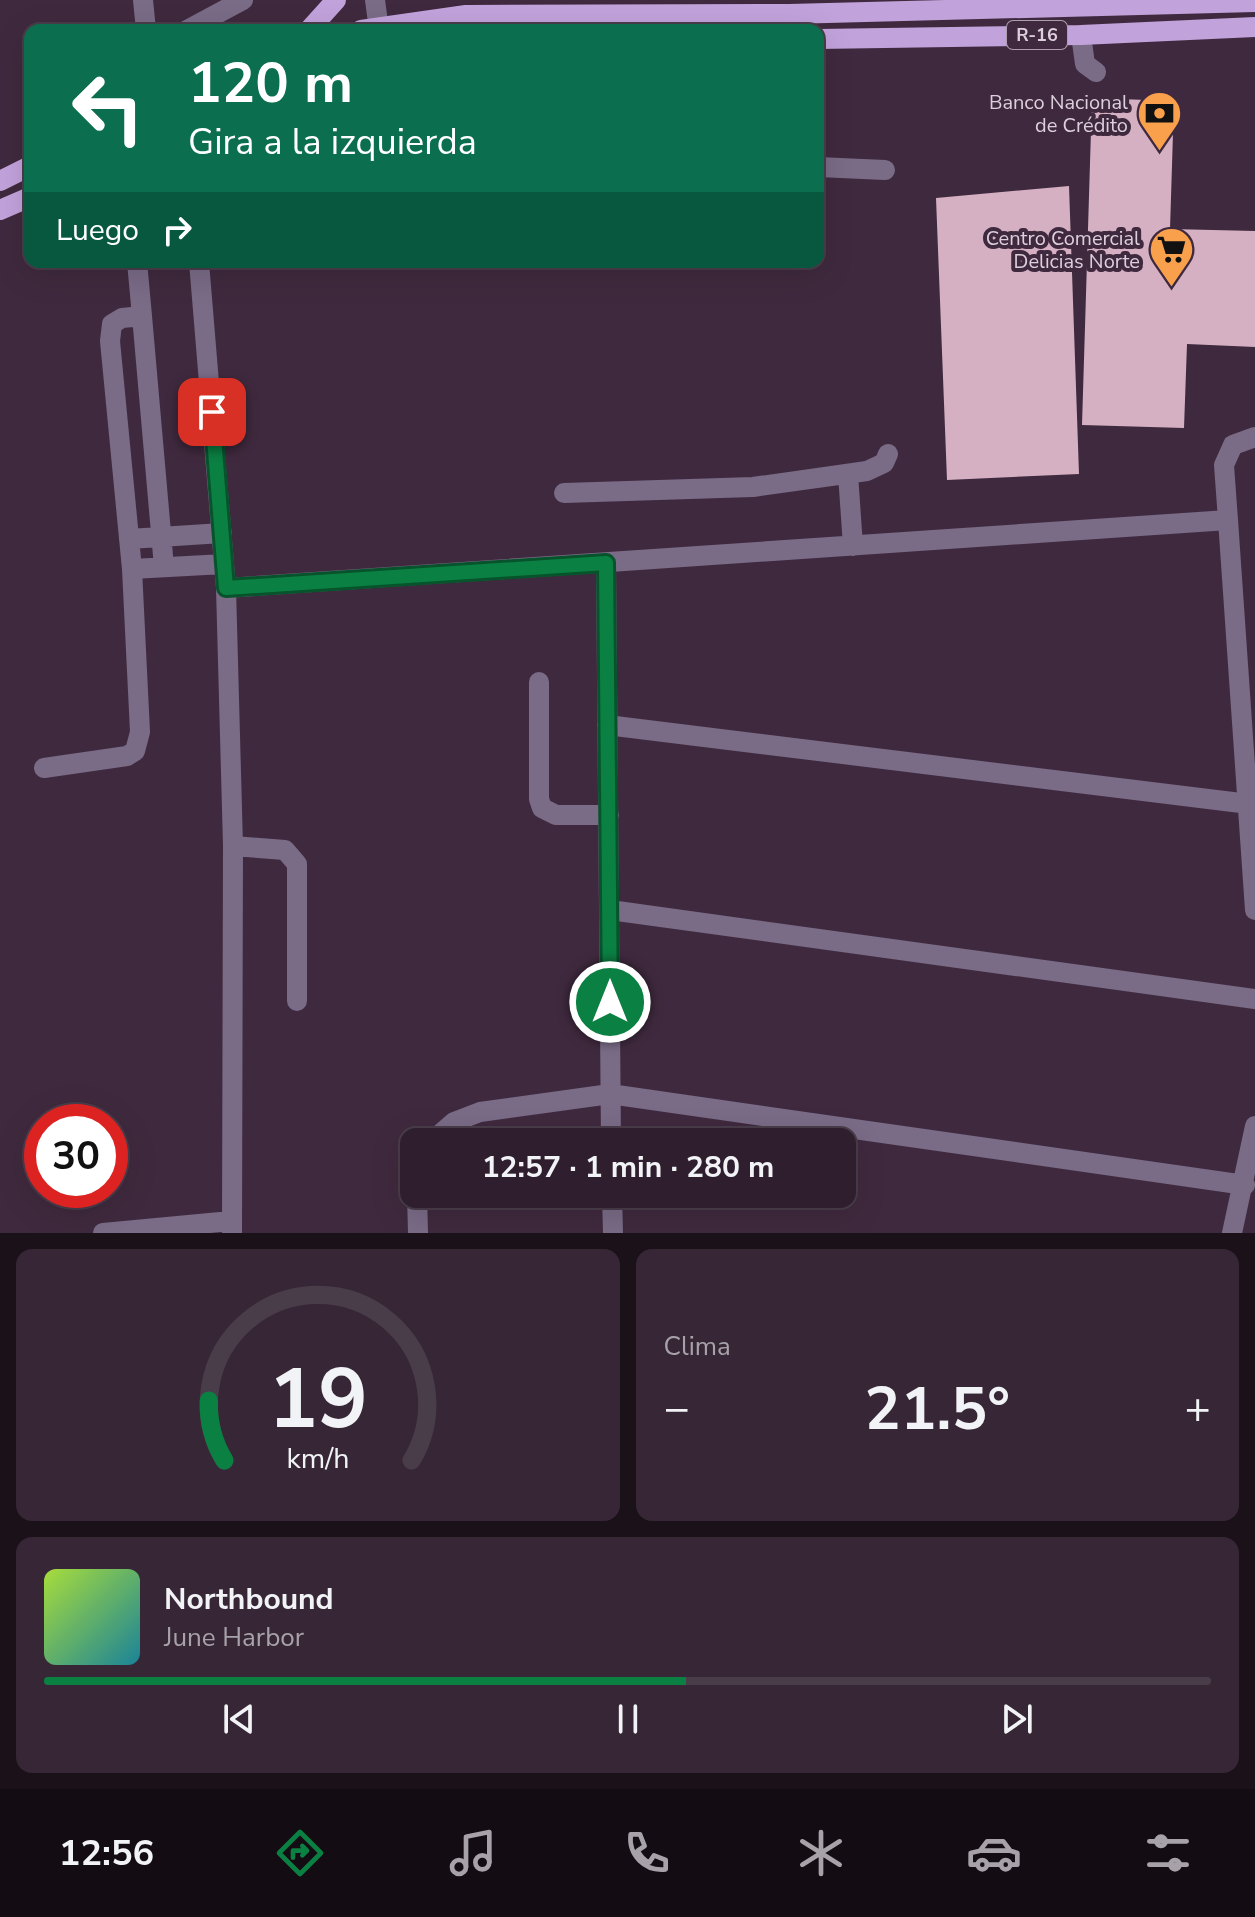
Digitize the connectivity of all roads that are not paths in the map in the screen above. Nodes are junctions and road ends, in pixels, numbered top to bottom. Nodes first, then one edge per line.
1 (143, 0) edge
2 (243, 0) edge
3 (336, 0) edge
4 (375, 0) edge
5 (1255, 2) edge
6 (789, 7) edge
7 (145, 24) edge
8 (198, 24) edge
9 (314, 24) edge
10 (373, 24) edge
11 (402, 24) edge
12 (1255, 27) edge
13 (1081, 35) junction
14 (824, 39) edge
15 (1096, 72) dead end
16 (824, 167) edge
17 (24, 169) edge
18 (885, 170) dead end
19 (0, 181) edge
20 (24, 200) edge
21 (0, 210) edge
22 (138, 268) edge
23 (200, 268) edge
24 (142, 316) junction
25 (1255, 437) edge
26 (888, 454) dead end
27 (848, 474) junction
28 (564, 493) dead end
29 (1228, 520) junction
30 (222, 533) junction
31 (162, 538) junction
32 (129, 539) junction
33 (853, 546) junction
34 (606, 563) junction
35 (224, 564) junction
36 (164, 567) junction
37 (132, 569) junction
38 (226, 588) junction
39 (539, 682) dead end
40 (607, 725) junction
41 (44, 768) dead end
42 (1249, 804) junction
43 (609, 815) junction
44 (233, 846) junction
45 (610, 910) junction
46 (1255, 910) edge
47 (1255, 999) edge
48 (297, 1001) dead end
49 (610, 1094) junction
50 (1255, 1126) edge
51 (447, 1128) edge
52 (611, 1128) edge
53 (1245, 1185) junction
54 (417, 1208) edge
55 (612, 1208) edge
56 (232, 1227) edge
57 (103, 1233) edge
58 (418, 1233) edge
59 (613, 1233) edge
60 (1232, 1233) edge

1 - 7 street
2 - 8 street
3 - 9 main road
4 - 10 street
5 - 6 main road, R-16
6 - 11 main road, R-16
12 - 13 main road, R-16
13 - 14 main road, R-16
13 - 15 street
16 - 18 street
17 - 19 main road
20 - 21 main road
22 - 24 street
23 - 30 street
24 - 31 street
24 - 32 street
25 - 29 street
26 - 27 street
27 - 28 street
27 - 33 street
29 - 33 street
29 - 42 street
30 - 31 street
30 - 35 street
31 - 32 street
31 - 36 street
32 - 37 street
33 - 34 street
34 - 38 street
34 - 40 street
35 - 36 street
35 - 38 street
36 - 37 street
37 - 41 street
38 - 44 street
39 - 43 street
40 - 42 street
40 - 43 street
42 - 46 street
43 - 45 street
44 - 48 street
44 - 56 street
45 - 47 street
45 - 49 street
49 - 51 street
49 - 52 street
49 - 53 street
50 - 53 street
53 - 60 street
54 - 58 street
55 - 59 street
56 - 57 street

